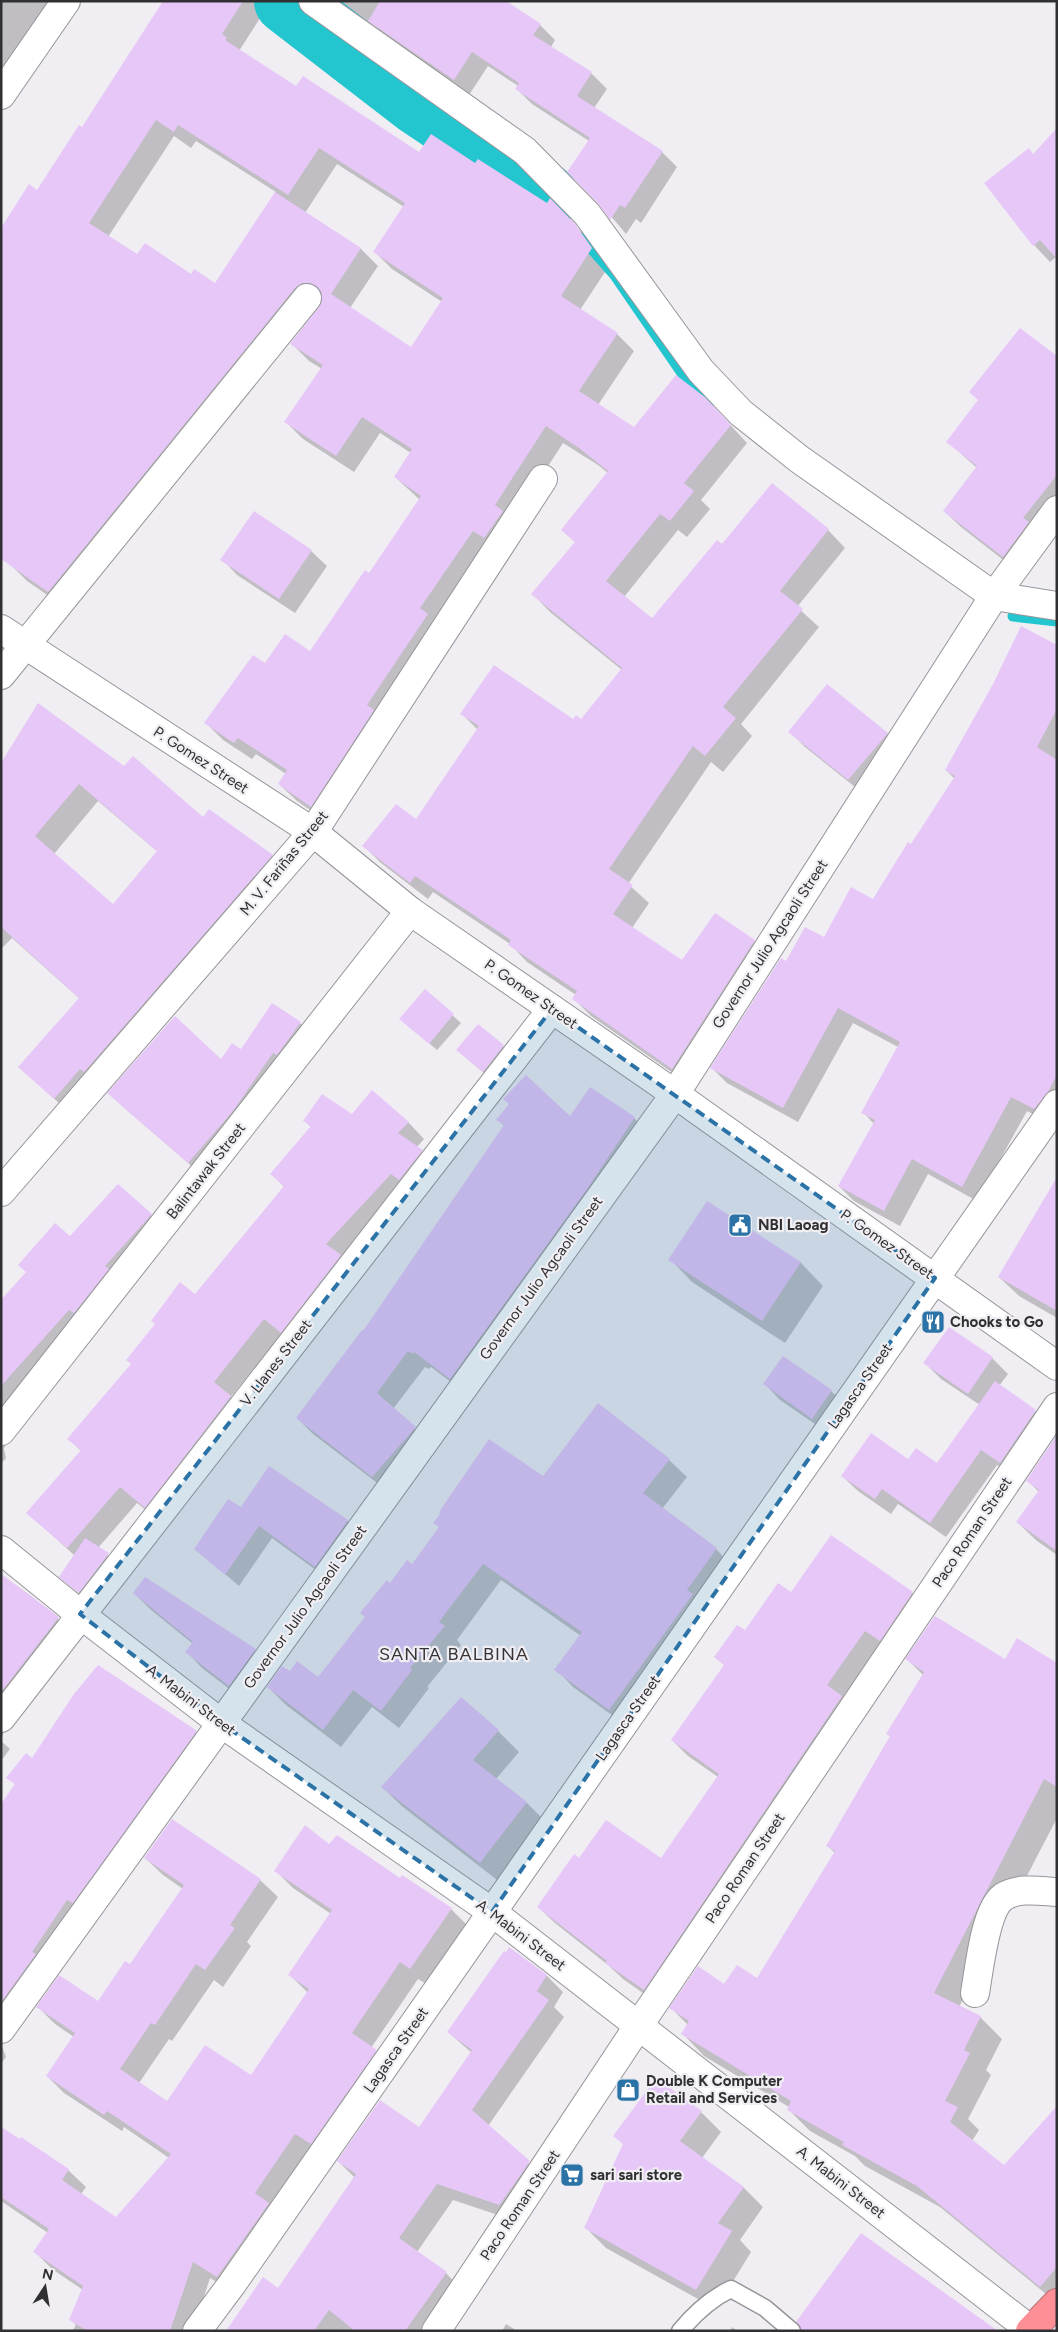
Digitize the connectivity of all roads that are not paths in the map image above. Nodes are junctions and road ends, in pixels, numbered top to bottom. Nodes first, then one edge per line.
1 (66, 1) edge
2 (313, 1) edge
3 (1, 95) edge
4 (307, 298) dead end
5 (543, 479) dead end
6 (1057, 510) edge
7 (994, 596) junction
8 (1057, 606) edge
9 (1, 629) edge
10 (26, 647) junction
11 (1, 675) edge
12 (314, 832) junction
13 (410, 911) junction
14 (552, 1009) junction
15 (675, 1094) junction
16 (1057, 1104) edge
17 (1, 1192) edge
18 (935, 1278) junction
19 (1057, 1366) edge
20 (1057, 1407) edge
21 (1, 1431) edge
22 (1, 1550) edge
23 (80, 1614) junction
24 (1, 1718) edge
25 (220, 1723) junction
26 (1057, 1892) edge
27 (492, 1912) junction
28 (975, 1993) dead end
29 (639, 2025) junction
30 (1, 2030) edge
31 (1057, 2303) edge
32 (1031, 2330) edge
33 (197, 2331) edge
34 (436, 2331) edge
35 (680, 2331) edge
36 (792, 2331) edge

1 - 3 street
2 - 7 street
4 - 10 street
5 - 12 street, M. V. Fariñas Street
6 - 7 street, Governor Julio Agcaoli Street
7 - 8 street
7 - 15 street, Governor Julio Agcaoli Street
9 - 10 street, P. Gomez Street
10 - 11 street
10 - 12 street, P. Gomez Street
12 - 13 street, P. Gomez Street
12 - 17 street, M. V. Fariñas Street
13 - 14 street, P. Gomez Street
13 - 21 street, Balintawak Street
14 - 15 street, P. Gomez Street
14 - 23 street, V. Llanes Street
15 - 18 street, P. Gomez Street
15 - 25 street, Governor Julio Agcaoli Street
16 - 18 street, Lagasca Street
18 - 19 street, P. Gomez Street
18 - 27 street, Lagasca Street
20 - 29 street, Paco Roman Street
22 - 23 street, A. Mabini Street
23 - 24 street, V. Llanes Street
23 - 25 street, A. Mabini Street
25 - 27 street, A. Mabini Street
25 - 30 street, Governor Julio Agcaoli Street
26 - 28 street
27 - 29 street, A. Mabini Street
27 - 33 street, Lagasca Street
29 - 32 street, A. Mabini Street
29 - 34 street, Paco Roman Street
31 - 32 highway
35 - 36 lane

